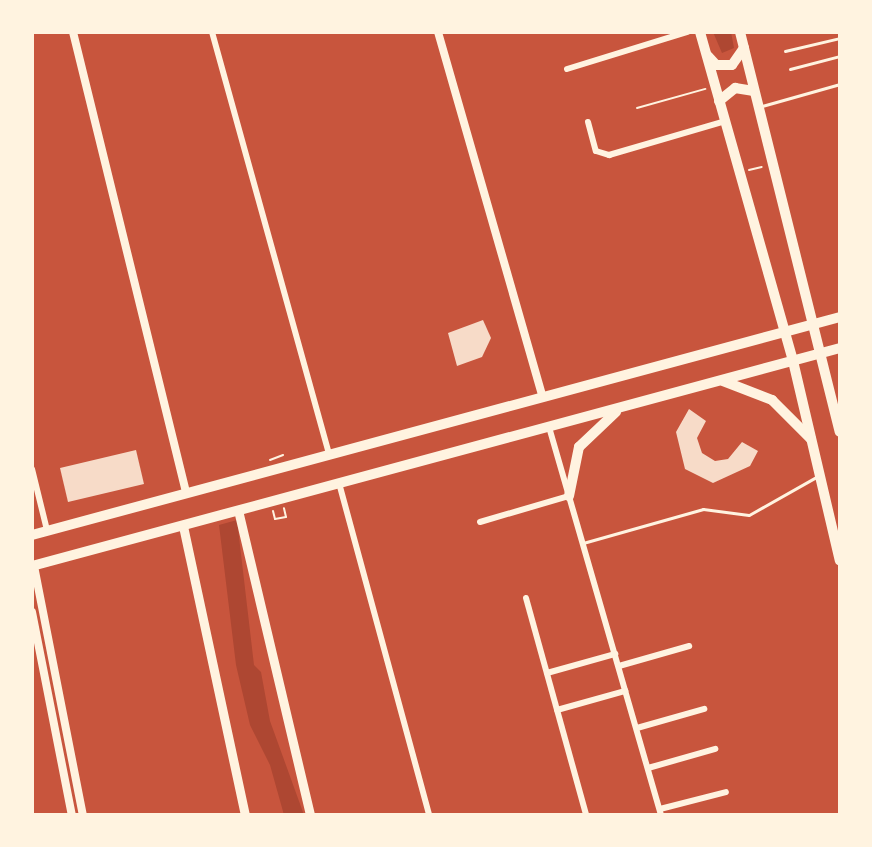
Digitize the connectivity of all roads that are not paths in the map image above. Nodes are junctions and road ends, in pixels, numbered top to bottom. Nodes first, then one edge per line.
1 (73, 32) edge
2 (212, 32) edge
3 (438, 32) edge
4 (687, 32) edge
5 (700, 32) edge
6 (740, 32) edge
7 (840, 38) edge
8 (744, 48) junction
9 (785, 51) dead end
10 (706, 54) junction
11 (840, 56) edge
12 (567, 69) dead end
13 (790, 69) dead end
14 (840, 84) edge
15 (754, 91) junction
16 (719, 101) junction
17 (758, 108) junction
18 (725, 121) junction
19 (588, 122) dead end
20 (840, 317) edge
21 (811, 325) junction
22 (784, 332) junction
23 (840, 348) edge
24 (819, 354) junction
25 (793, 361) junction
26 (721, 380) junction
27 (543, 397) junction
28 (625, 406) junction
29 (549, 426) junction
30 (840, 432) edge
31 (812, 440) junction
32 (329, 454) junction
33 (32, 469) edge
34 (820, 476) junction
35 (339, 483) junction
36 (186, 493) junction
37 (569, 496) junction
38 (238, 510) junction
39 (480, 522) dead end
40 (183, 526) junction
41 (47, 530) junction
42 (32, 535) edge
43 (583, 543) junction
44 (840, 561) edge
45 (33, 566) edge
46 (35, 583) edge
47 (526, 598) dead end
48 (32, 612) edge
49 (689, 646) dead end
50 (615, 654) junction
51 (619, 666) junction
52 (547, 673) junction
53 (625, 691) junction
54 (704, 709) dead end
55 (557, 710) junction
56 (637, 728) junction
57 (715, 749) dead end
58 (648, 768) junction
59 (726, 792) dead end
60 (661, 812) edge
61 (586, 814) edge
62 (72, 815) edge
63 (83, 815) edge
64 (245, 815) edge
65 (310, 815) edge
66 (429, 815) edge

1 - 36 street
2 - 32 street
3 - 27 street
4 - 12 street
5 - 10 main road
6 - 8 main road
7 - 9 lane
8 - 10 main road
8 - 15 main road
10 - 16 main road
11 - 13 lane
14 - 17 lane
15 - 16 main road
15 - 17 main road
16 - 18 main road
17 - 21 main road
18 - 19 street
18 - 22 main road
20 - 21 main road
21 - 22 main road
21 - 24 main road
22 - 25 main road
22 - 27 main road
23 - 24 main road
24 - 25 main road
24 - 30 main road
25 - 26 main road
25 - 31 main road
26 - 28 main road
26 - 31 main road
27 - 32 main road
28 - 29 main road
28 - 37 main road
29 - 35 main road
29 - 37 street
31 - 34 main road
32 - 36 main road
33 - 41 street
34 - 43 lane
34 - 44 main road
35 - 38 main road
35 - 66 street
36 - 41 main road
37 - 39 street
37 - 43 street
38 - 40 main road
38 - 65 main road
40 - 45 main road
40 - 64 main road
41 - 42 main road
43 - 50 street
45 - 46 street
46 - 63 street
47 - 52 street
48 - 62 street
49 - 51 street
50 - 51 street
50 - 52 street
51 - 53 street
52 - 55 street
53 - 55 street
53 - 56 street
54 - 56 street
55 - 61 street
56 - 58 street
57 - 58 street
58 - 60 street
59 - 60 street

